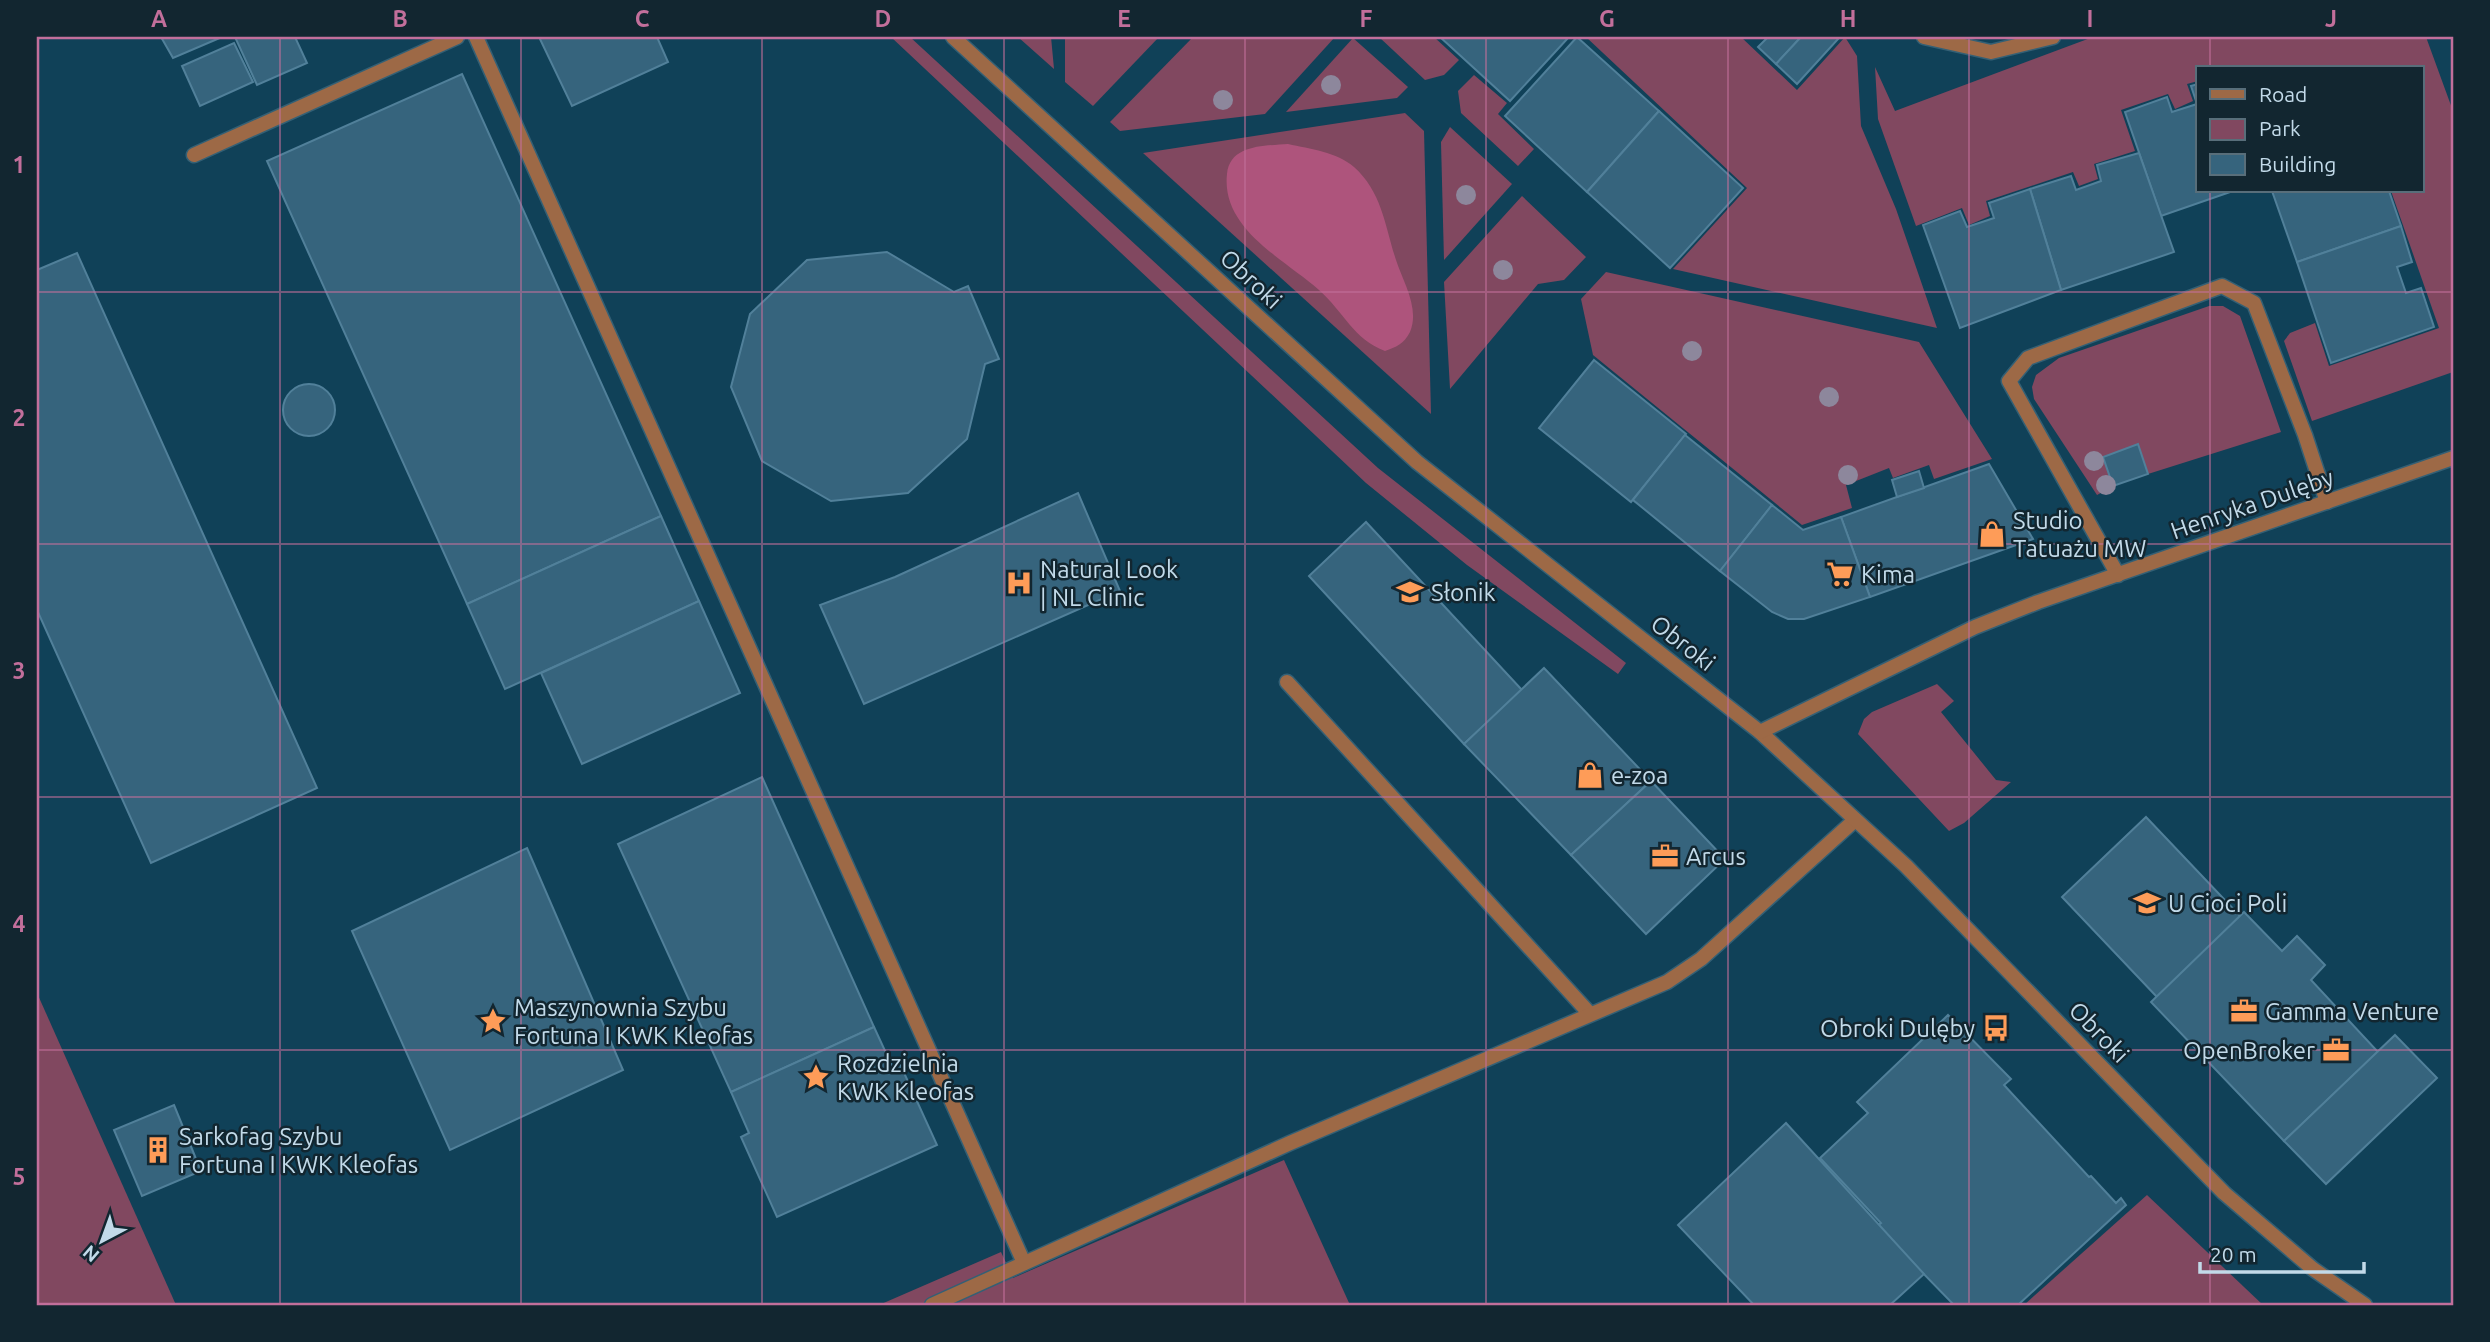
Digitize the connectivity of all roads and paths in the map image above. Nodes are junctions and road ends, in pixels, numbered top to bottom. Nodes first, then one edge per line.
1 (457, 37) edge
2 (476, 37) edge
3 (953, 37) edge
4 (1924, 37) edge
5 (2053, 37) edge
6 (194, 155) dead end
7 (2453, 458) edge
8 (2326, 502) junction
9 (2118, 575) junction
10 (1287, 682) dead end
11 (1760, 732) junction
12 (1855, 820) junction
13 (1590, 1014) junction
14 (1024, 1263) junction
15 (932, 1305) edge
16 (2365, 1305) edge

1 - 6 street
2 - 14 street
3 - 11 street, Obroki
4 - 5 street
7 - 8 street, Henryka Dulęby
8 - 9 street, Henryka Dulęby
8 - 9 street
9 - 11 street, Henryka Dulęby
10 - 13 street
11 - 12 street, Obroki
12 - 13 street
12 - 16 street, Obroki
13 - 14 street
14 - 15 street

